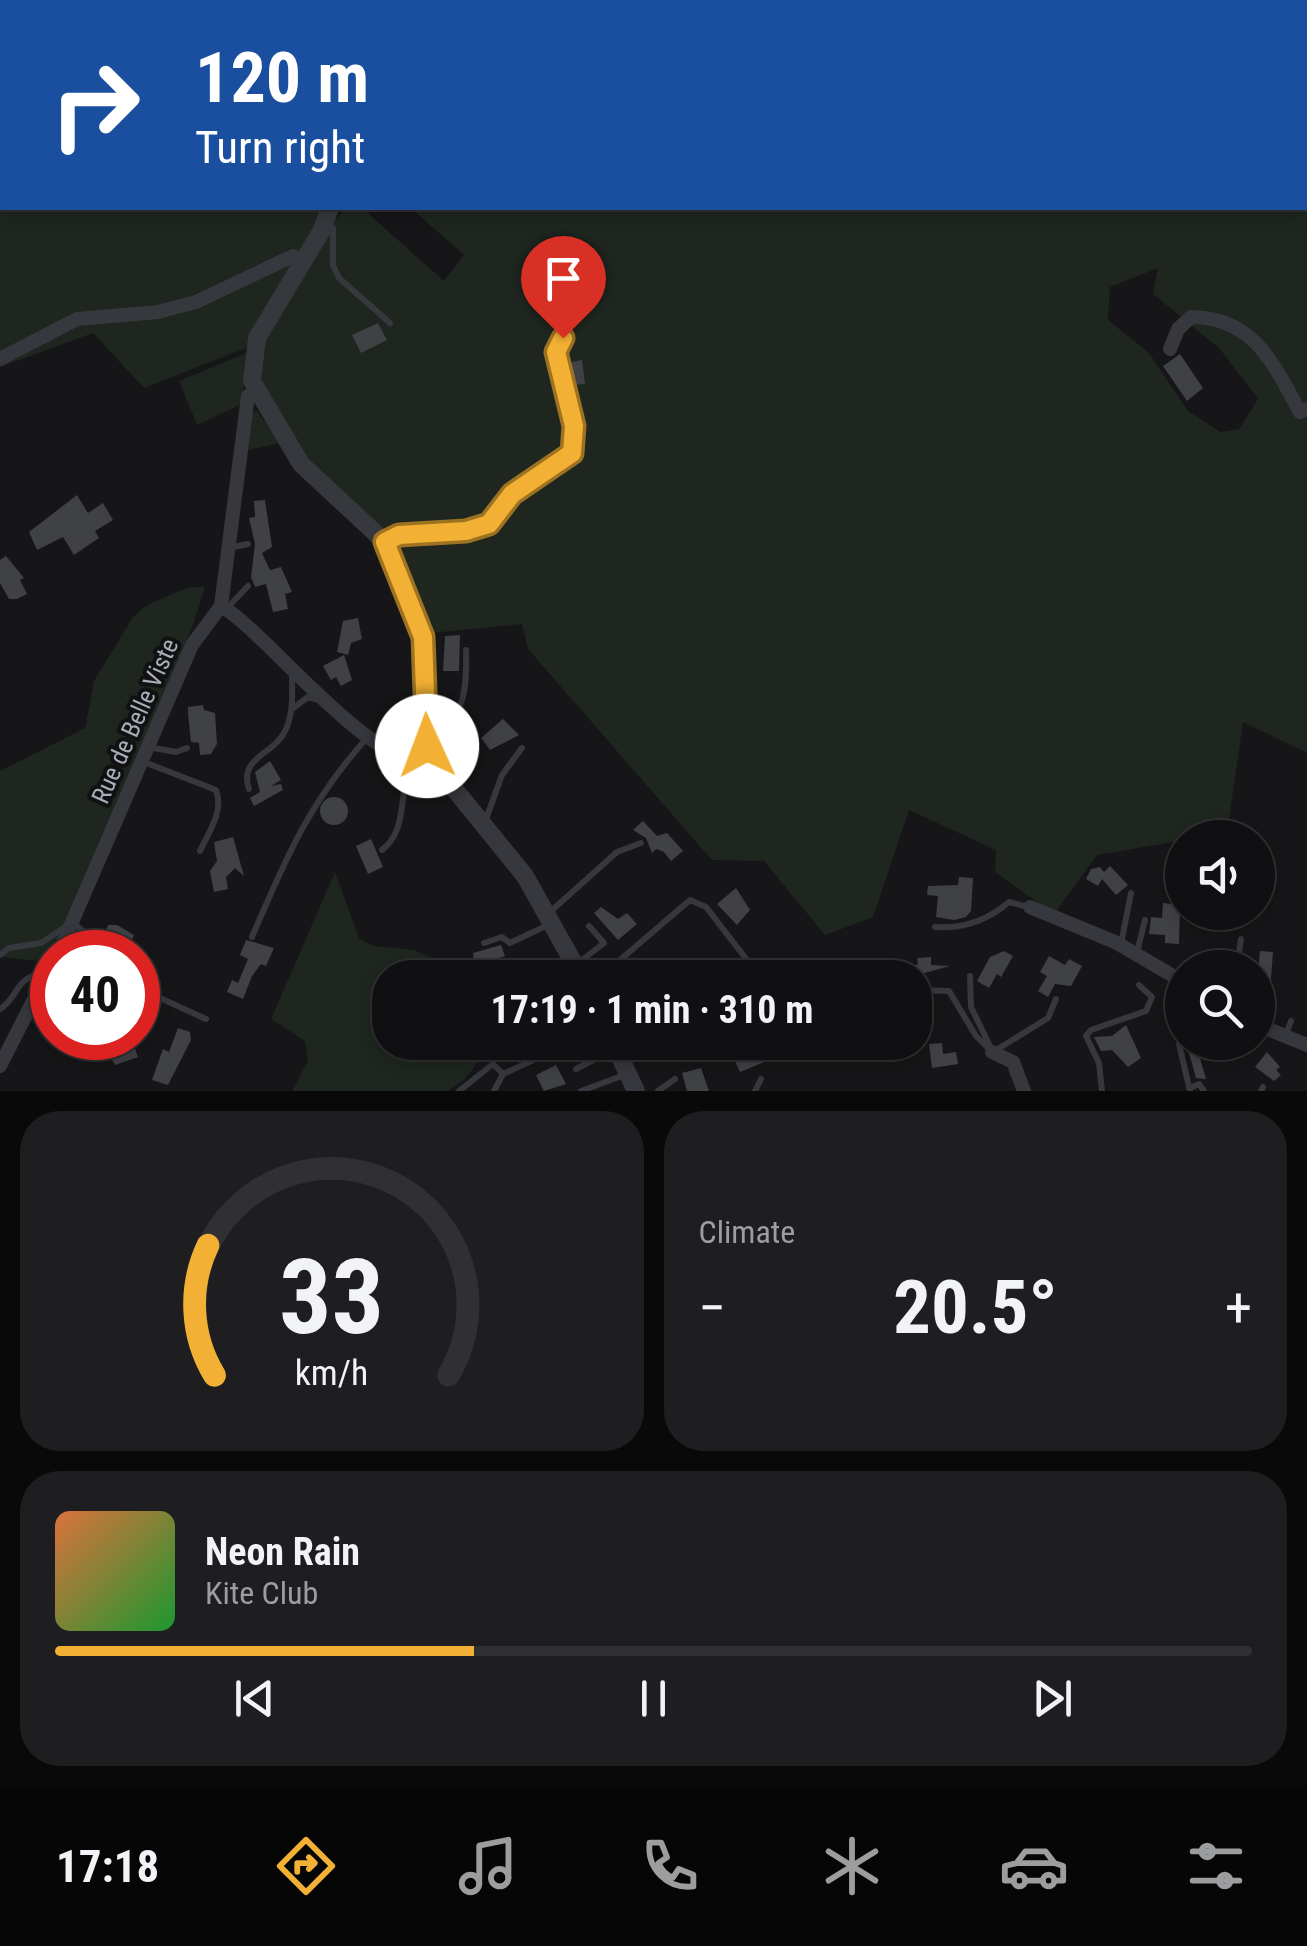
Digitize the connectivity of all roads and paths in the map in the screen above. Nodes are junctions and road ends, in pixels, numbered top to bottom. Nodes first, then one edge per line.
1 (328, 215) edge
2 (302, 262) junction
3 (578, 307) dead end
4 (390, 323) dead end
5 (1170, 349) dead end
6 (0, 359) edge
7 (255, 390) junction
8 (1307, 408) edge
9 (385, 542) junction
10 (248, 544) dead end
11 (226, 548) junction
12 (248, 586) dead end
13 (224, 608) junction
14 (466, 650) dead end
15 (292, 672) junction
16 (324, 702) junction
17 (291, 710) junction
18 (369, 736) junction
19 (425, 738) junction
20 (187, 748) dead end
21 (522, 748) dead end
22 (143, 753) junction
23 (422, 759) junction
24 (249, 789) dead end
25 (483, 826) junction
26 (642, 843) dead end
27 (382, 850) dead end
28 (200, 851) dead end
29 (1130, 893) dead end
30 (1030, 908) joint
31 (551, 917) junction
32 (1145, 920) dead end
33 (73, 922) junction
34 (589, 926) dead end
35 (934, 926) dead end
36 (69, 930) edge
37 (82, 930) edge
38 (252, 937) dead end
39 (1242, 940) dead end
40 (484, 943) dead end
41 (1120, 945) junction
42 (1241, 950) edge
43 (1136, 953) junction
44 (0, 955) edge
45 (573, 960) edge
46 (589, 960) edge
47 (620, 960) edge
48 (748, 960) edge
49 (1165, 970) edge
50 (970, 976) dead end
51 (30, 977) edge
52 (1140, 985) dead end
53 (932, 990) edge
54 (160, 998) edge
55 (1056, 999) dead end
56 (30, 1007) edge
57 (0, 1010) edge
58 (206, 1019) dead end
59 (1291, 1021) dead end
60 (1275, 1033) edge
61 (1284, 1037) junction
62 (1307, 1045) edge
63 (992, 1052) junction
64 (534, 1060) edge
65 (624, 1060) edge
66 (1183, 1060) edge
67 (0, 1066) edge
68 (576, 1069) dead end
69 (503, 1074) junction
70 (675, 1079) dead end
71 (761, 1079) dead end
72 (1190, 1090) edge
73 (459, 1091) edge
74 (494, 1091) edge
75 (581, 1091) edge
76 (658, 1091) edge
77 (755, 1091) edge
78 (1024, 1091) edge
79 (1102, 1091) edge
80 (1204, 1091) edge

1 - 2 street
1 - 4 lane
2 - 6 street
2 - 7 street
3 - 9 lane
5 - 8 street
7 - 9 street
7 - 11 street
9 - 19 street
10 - 11 lane
11 - 13 street
12 - 13 lane
13 - 15 street
13 - 22 street, Rue de Belle Viste
14 - 19 lane
15 - 16 street
15 - 17 lane
16 - 17 lane
16 - 18 street
17 - 24 lane
18 - 23 street
18 - 38 lane
19 - 23 street
20 - 22 lane
21 - 25 lane
22 - 28 lane
22 - 33 street, Rue de Belle Viste
23 - 25 street
23 - 27 lane
25 - 31 street
26 - 31 lane
29 - 41 lane
30 - 35 lane
30 - 41 street
31 - 40 lane
31 - 45 street
32 - 43 lane
33 - 36 street, Rue de Belle Viste
33 - 37 lane
33 - 44 lane
34 - 46 lane
39 - 42 lane
41 - 43 street
43 - 49 street
47 - 48 lane
50 - 63 lane
51 - 57 lane
52 - 79 lane
53 - 63 lane
54 - 58 lane
55 - 63 lane
56 - 67 street
59 - 61 lane
60 - 61 street
61 - 62 street
63 - 78 street
64 - 69 lane
65 - 68 lane
65 - 75 lane
66 - 72 lane
69 - 73 lane
69 - 74 lane
70 - 76 lane
71 - 77 lane
72 - 80 lane

